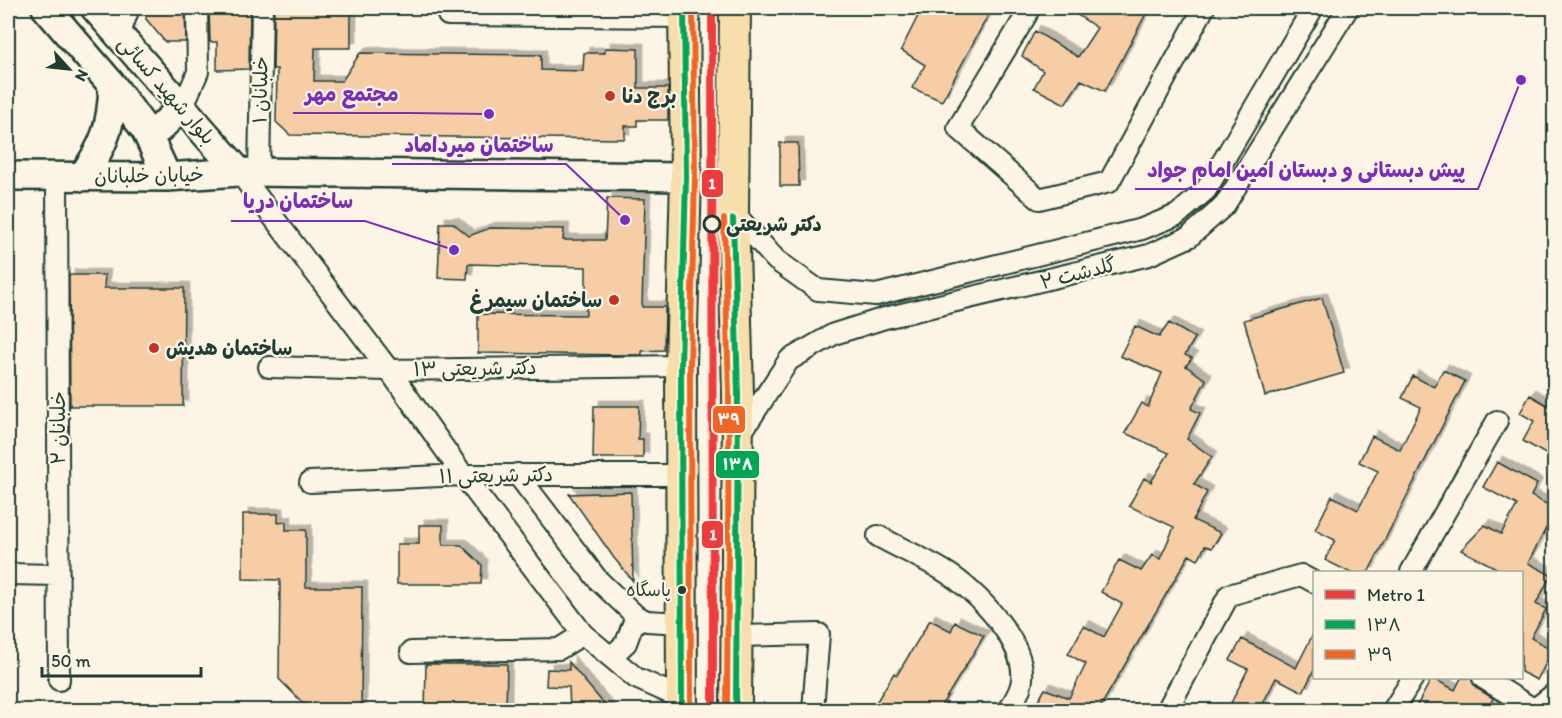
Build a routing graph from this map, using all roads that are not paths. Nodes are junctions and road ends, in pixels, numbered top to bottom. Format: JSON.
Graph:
{"nodes":[{"id":1,"x":46,"y":8,"type":"edge"},
{"id":2,"x":95,"y":8,"type":"edge"},
{"id":3,"x":129,"y":8,"type":"edge"},
{"id":4,"x":197,"y":8,"type":"edge"},
{"id":5,"x":262,"y":8,"type":"edge"},
{"id":6,"x":735,"y":8,"type":"edge"},
{"id":7,"x":1025,"y":8,"type":"edge"},
{"id":8,"x":1204,"y":8,"type":"edge"},
{"id":9,"x":1313,"y":8,"type":"edge"},
{"id":10,"x":1348,"y":8,"type":"edge"},
{"id":11,"x":684,"y":12,"type":"edge"},
{"id":12,"x":448,"y":15,"type":"dead end"},
{"id":13,"x":119,"y":36,"type":"junction"},
{"id":14,"x":113,"y":86,"type":"junction"},
{"id":15,"x":183,"y":106,"type":"junction"},
{"id":16,"x":146,"y":131,"type":"junction"},
{"id":17,"x":249,"y":172,"type":"junction"},
{"id":18,"x":8,"y":176,"type":"edge"},
{"id":19,"x":70,"y":177,"type":"junction"},
{"id":20,"x":167,"y":177,"type":"junction"},
{"id":21,"x":686,"y":177,"type":"junction"},
{"id":22,"x":733,"y":212,"type":"junction"},
{"id":23,"x":681,"y":366,"type":"junction"},
{"id":24,"x":269,"y":367,"type":"dead end"},
{"id":25,"x":389,"y":370,"type":"junction"},
{"id":26,"x":1497,"y":421,"type":"dead end"},
{"id":27,"x":737,"y":439,"type":"junction"},
{"id":28,"x":517,"y":474,"type":"junction"},
{"id":29,"x":463,"y":475,"type":"junction"},
{"id":30,"x":682,"y":475,"type":"junction"},
{"id":31,"x":310,"y":482,"type":"dead end"},
{"id":32,"x":878,"y":536,"type":"dead end"},
{"id":33,"x":1412,"y":571,"type":"edge"},
{"id":34,"x":8,"y":574,"type":"edge"},
{"id":35,"x":59,"y":575,"type":"junction"},
{"id":36,"x":1313,"y":581,"type":"edge"},
{"id":37,"x":636,"y":616,"type":"junction"},
{"id":38,"x":682,"y":623,"type":"junction"},
{"id":39,"x":583,"y":634,"type":"junction"},
{"id":40,"x":735,"y":636,"type":"junction"},
{"id":41,"x":411,"y":652,"type":"dead end"},
{"id":42,"x":611,"y":657,"type":"junction"},
{"id":43,"x":1412,"y":679,"type":"edge"},
{"id":44,"x":1485,"y":679,"type":"edge"},
{"id":45,"x":60,"y":680,"type":"dead end"},
{"id":46,"x":1554,"y":694,"type":"edge"},
{"id":47,"x":681,"y":704,"type":"edge"},
{"id":48,"x":1535,"y":710,"type":"edge"},
{"id":49,"x":736,"y":711,"type":"edge"},
{"id":50,"x":813,"y":711,"type":"edge"},
{"id":51,"x":1009,"y":711,"type":"edge"},
{"id":52,"x":1167,"y":711,"type":"edge"},
{"id":53,"x":1393,"y":711,"type":"edge"}],
"edges":[{"from":1,"to":14,"type":"street","name":"بلوار شهید کسائی"},
{"from":2,"to":13,"type":"street","name":"بلوار شهید کسائی"},
{"from":3,"to":13,"type":"street"},
{"from":4,"to":15,"type":"street"},
{"from":5,"to":17,"type":"street","name":"۱ خلبانان"},
{"from":6,"to":22,"type":"main road"},
{"from":7,"to":8,"type":"street"},
{"from":9,"to":22,"type":"street","name":"گلدشت ۲"},
{"from":10,"to":27,"type":"street","name":"گلدشت ۲"},
{"from":11,"to":12,"type":"street"},
{"from":11,"to":21,"type":"main road"},
{"from":13,"to":15,"type":"street","name":"بلوار شهید کسائی"},
{"from":14,"to":16,"type":"street","name":"بلوار شهید کسائی"},
{"from":14,"to":19,"type":"street"},
{"from":15,"to":16,"type":"street"},
{"from":15,"to":17,"type":"street","name":"بلوار شهید کسائی"},
{"from":16,"to":20,"type":"street","name":"بلوار شهید کسائی"},
{"from":17,"to":20,"type":"street","name":"خیابان خلبانان"},
{"from":17,"to":21,"type":"street","name":"خیابان خلبانان"},
{"from":17,"to":25,"type":"street"},
{"from":18,"to":19,"type":"street","name":"خیابان خلبانان"},
{"from":19,"to":20,"type":"street","name":"خیابان خلبانان"},
{"from":19,"to":35,"type":"street","name":"۲ خلبانان"},
{"from":21,"to":23,"type":"main road"},
{"from":22,"to":27,"type":"main road"},
{"from":23,"to":25,"type":"street","name":"۱۳ دکتر شریعتی"},
{"from":23,"to":30,"type":"main road"},
{"from":24,"to":25,"type":"street","name":"۱۳ دکتر شریعتی"},
{"from":25,"to":29,"type":"street"},
{"from":26,"to":33,"type":"street"},
{"from":27,"to":40,"type":"main road"},
{"from":28,"to":29,"type":"street","name":"۱۱ دکتر شریعتی"},
{"from":28,"to":30,"type":"street","name":"۱۱ دکتر شریعتی"},
{"from":28,"to":37,"type":"street"},
{"from":29,"to":31,"type":"street","name":"۱۱ دکتر شریعتی"},
{"from":29,"to":39,"type":"street"},
{"from":30,"to":38,"type":"main road"},
{"from":32,"to":51,"type":"street"},
{"from":34,"to":35,"type":"street"},
{"from":35,"to":45,"type":"street","name":"۲ خلبانان"},
{"from":36,"to":52,"type":"street"},
{"from":37,"to":38,"type":"street"},
{"from":37,"to":42,"type":"street"},
{"from":38,"to":47,"type":"main road"},
{"from":39,"to":41,"type":"street"},
{"from":39,"to":42,"type":"street"},
{"from":40,"to":49,"type":"main road"},
{"from":40,"to":50,"type":"street"},
{"from":42,"to":47,"type":"street"},
{"from":43,"to":53,"type":"street"},
{"from":44,"to":48,"type":"street"},
{"from":46,"to":48,"type":"street"}]}
